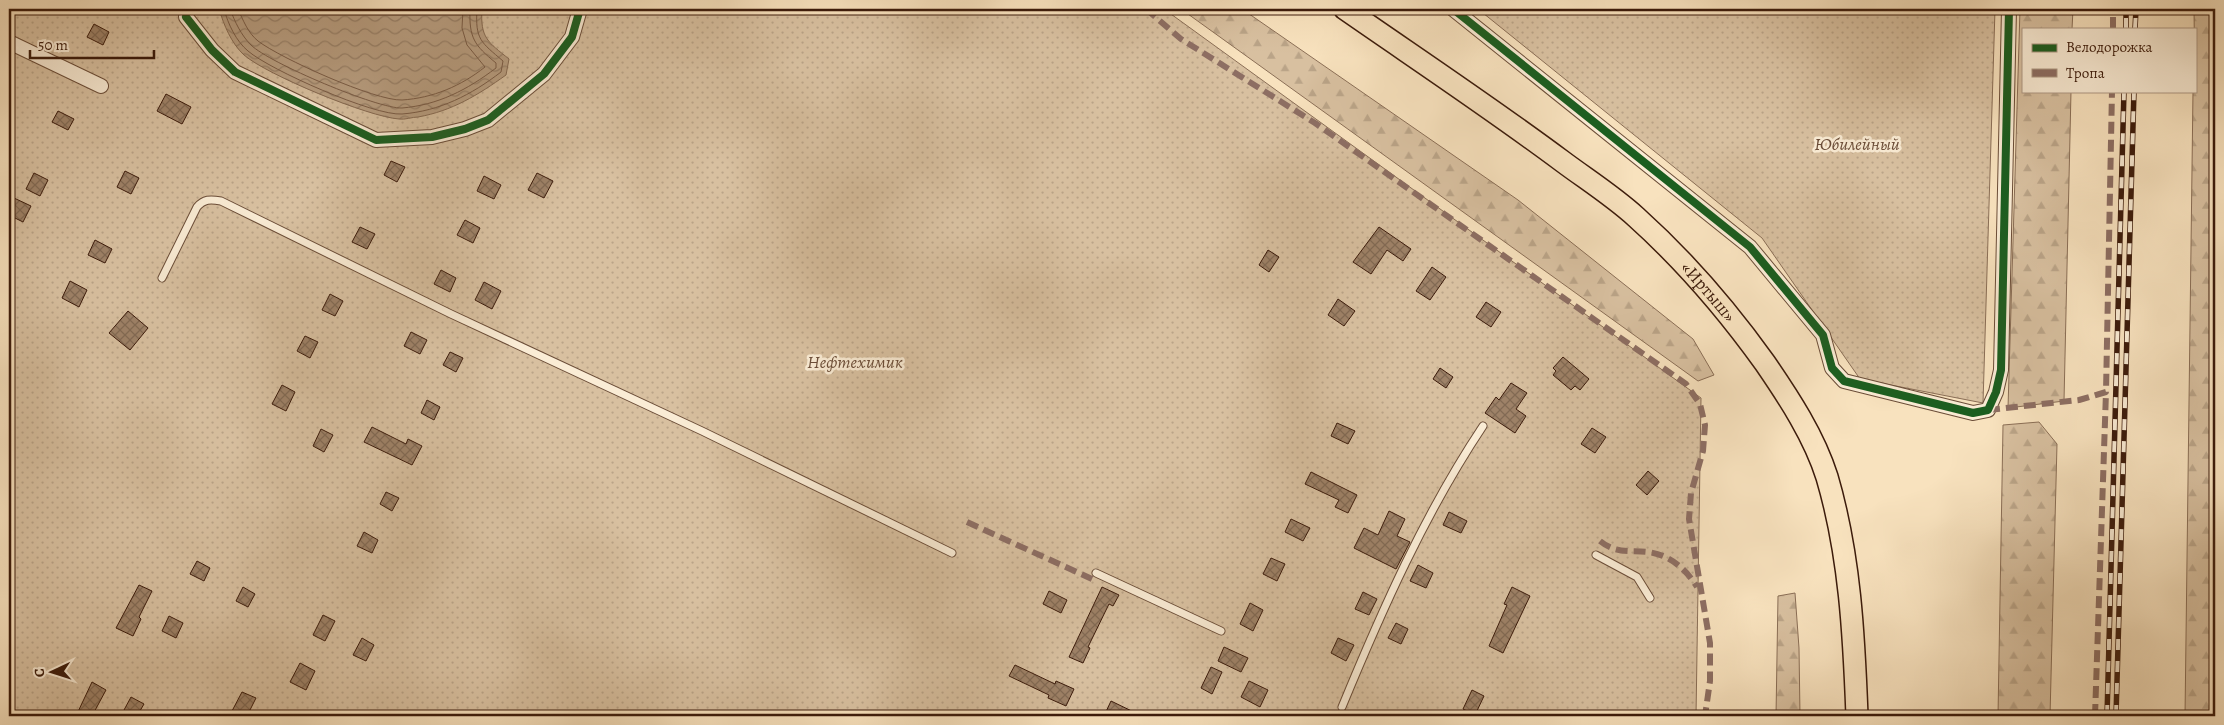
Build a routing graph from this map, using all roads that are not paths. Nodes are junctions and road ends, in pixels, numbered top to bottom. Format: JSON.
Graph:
{"nodes":[{"id":1,"x":580,"y":9,"type":"edge"},
{"id":2,"x":1345,"y":9,"type":"edge"},
{"id":3,"x":1453,"y":9,"type":"edge"},
{"id":4,"x":2009,"y":9,"type":"edge"},
{"id":5,"x":186,"y":16,"type":"dead end"},
{"id":6,"x":9,"y":42,"type":"edge"},
{"id":7,"x":101,"y":86,"type":"dead end"},
{"id":8,"x":162,"y":278,"type":"dead end"},
{"id":9,"x":1483,"y":426,"type":"dead end"},
{"id":10,"x":952,"y":553,"type":"dead end"},
{"id":11,"x":1596,"y":555,"type":"dead end"},
{"id":12,"x":1096,"y":572,"type":"dead end"},
{"id":13,"x":1650,"y":598,"type":"dead end"},
{"id":14,"x":1221,"y":631,"type":"dead end"},
{"id":15,"x":1342,"y":707,"type":"dead end"},
{"id":16,"x":1857,"y":716,"type":"edge"}],
"edges":[{"from":1,"to":5,"type":"street"},
{"from":2,"to":16,"type":"main road","name":"«Иртыш»"},
{"from":3,"to":4,"type":"street"},
{"from":6,"to":7,"type":"street"},
{"from":8,"to":10,"type":"lane"},
{"from":9,"to":15,"type":"lane"},
{"from":11,"to":13,"type":"lane"},
{"from":12,"to":14,"type":"lane"}]}
